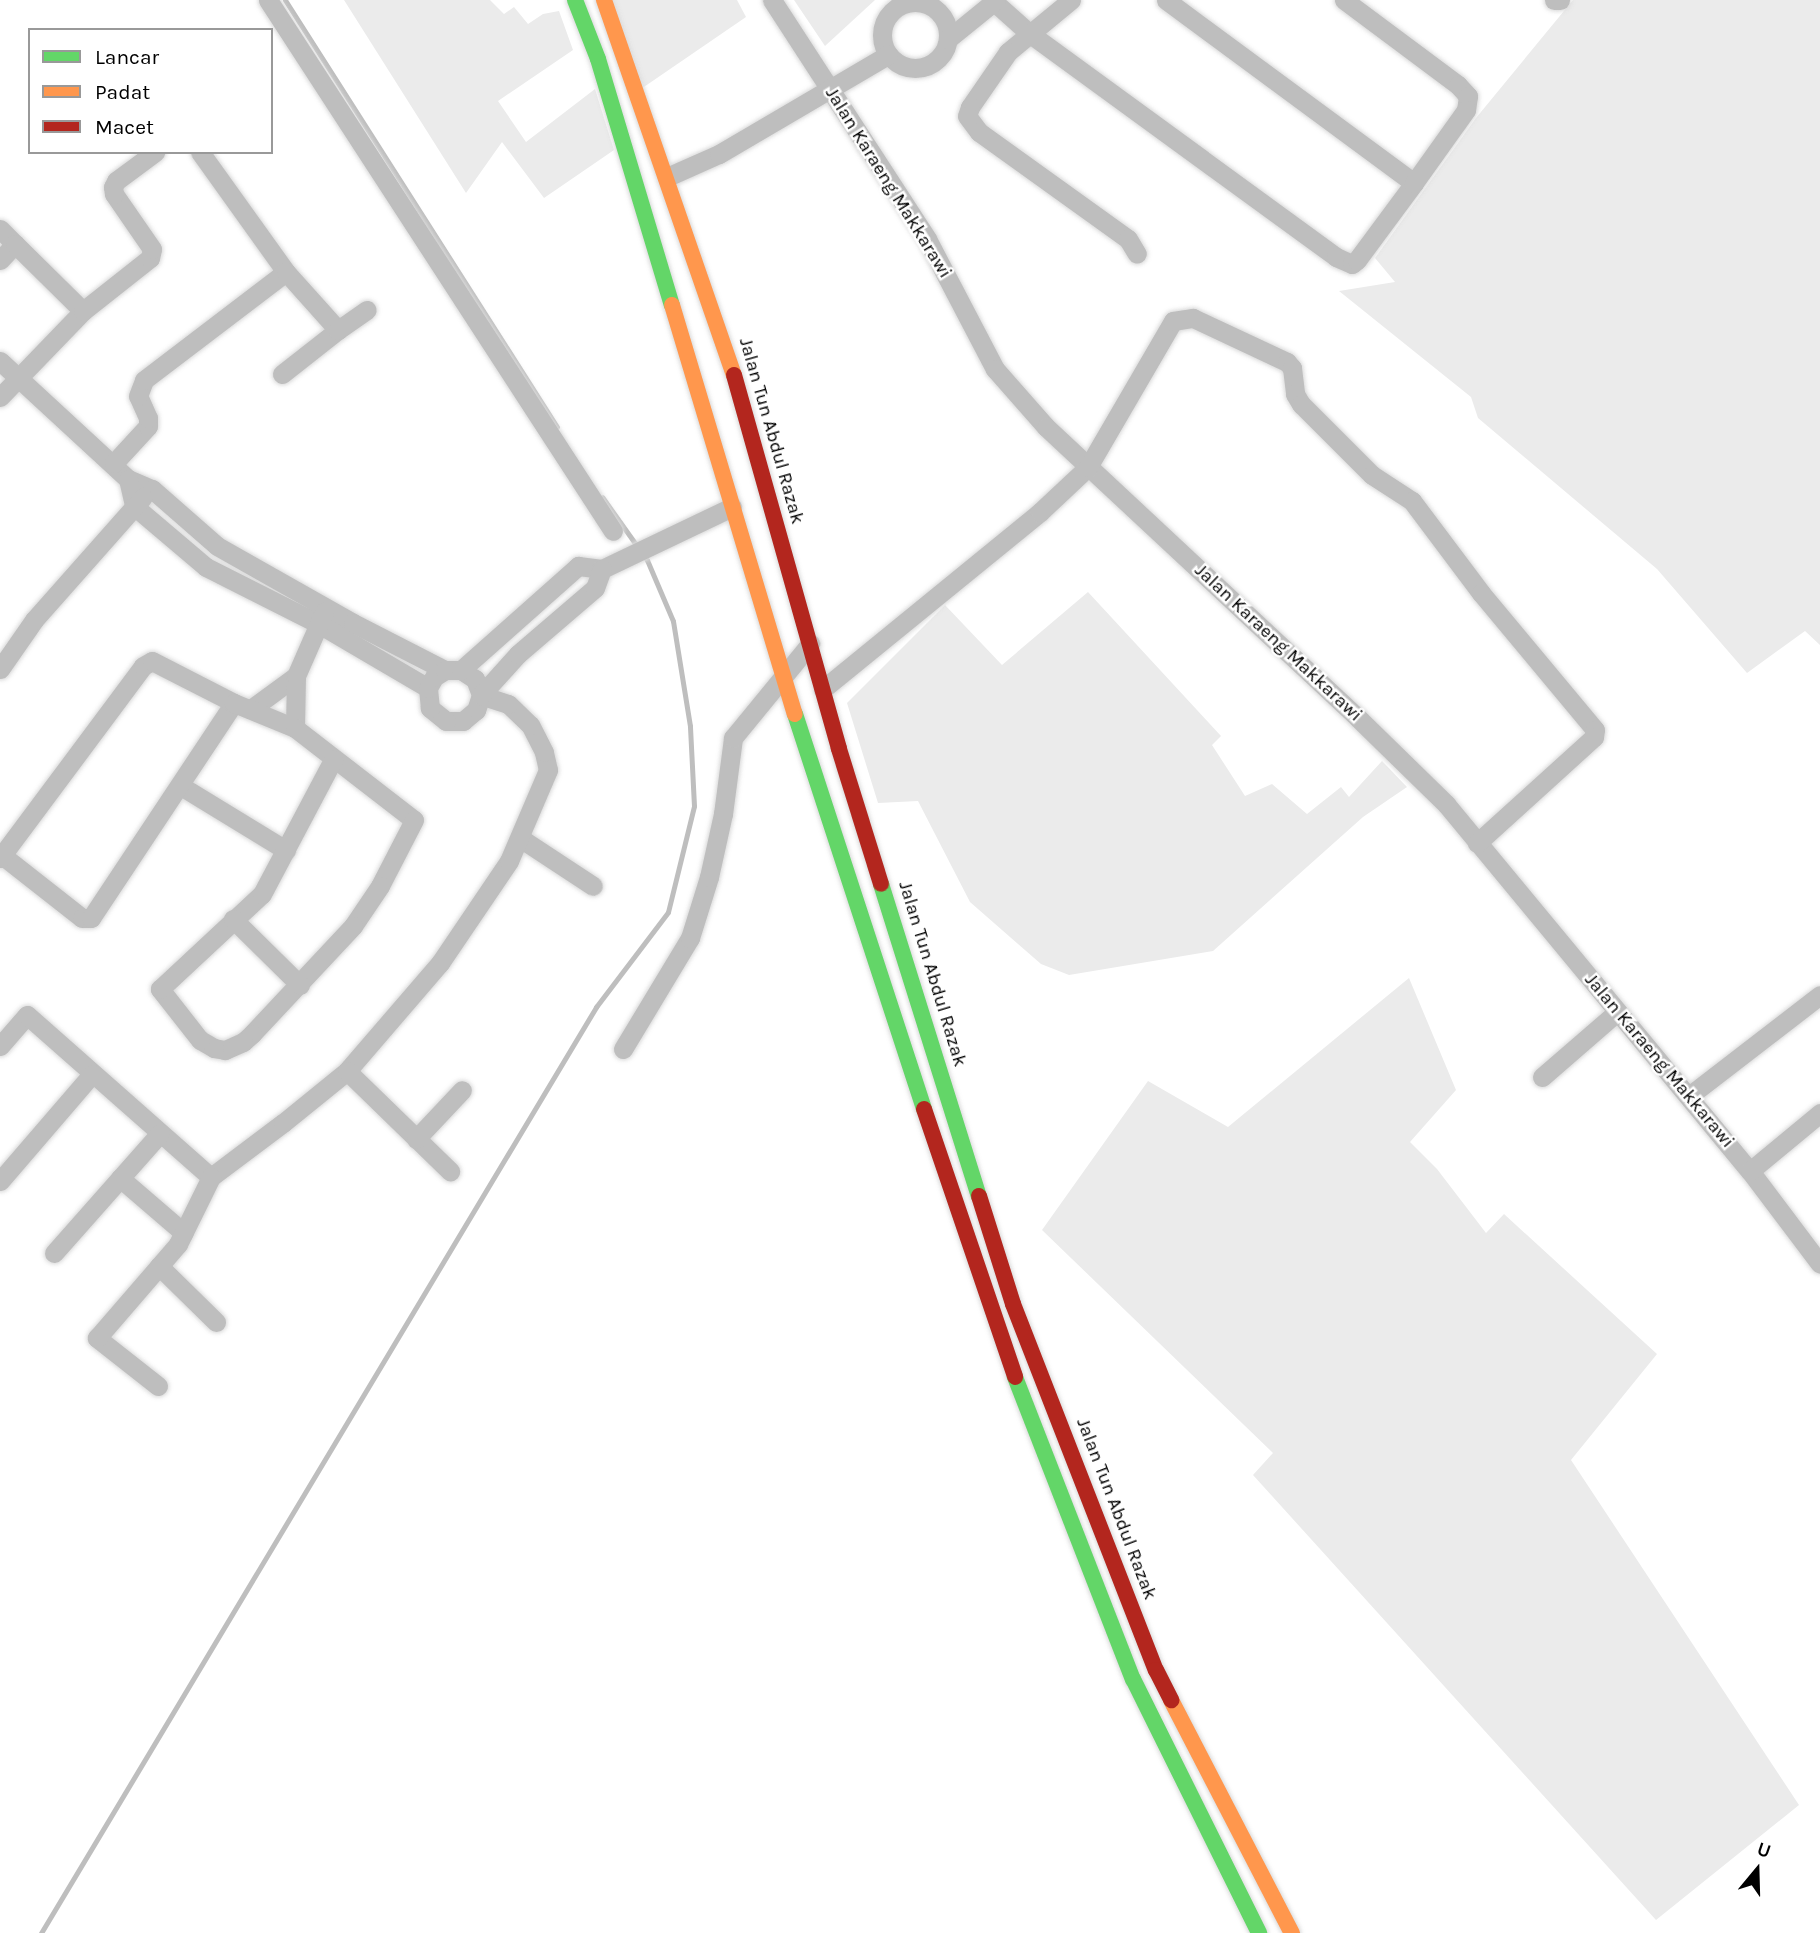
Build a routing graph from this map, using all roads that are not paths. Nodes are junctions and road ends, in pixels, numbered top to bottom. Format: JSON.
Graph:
{"nodes":[{"id":1,"x":268,"y":0,"type":"edge"},
{"id":2,"x":575,"y":0,"type":"edge"},
{"id":3,"x":604,"y":0,"type":"edge"},
{"id":4,"x":772,"y":0,"type":"edge"},
{"id":5,"x":1071,"y":0,"type":"edge"},
{"id":6,"x":1166,"y":0,"type":"edge"},
{"id":7,"x":1344,"y":0,"type":"edge"},
{"id":8,"x":1554,"y":0,"type":"edge"},
{"id":9,"x":1560,"y":0,"type":"edge"},
{"id":10,"x":994,"y":1,"type":"edge"},
{"id":11,"x":937,"y":3,"type":"edge"},
{"id":12,"x":1029,"y":33,"type":"junction"},
{"id":13,"x":948,"y":39,"type":"junction"},
{"id":14,"x":888,"y":55,"type":"junction"},
{"id":15,"x":829,"y":88,"type":"junction"},
{"id":16,"x":152,"y":154,"type":"edge"},
{"id":17,"x":201,"y":154,"type":"edge"},
{"id":18,"x":667,"y":177,"type":"junction"},
{"id":19,"x":1414,"y":183,"type":"junction"},
{"id":20,"x":0,"y":229,"type":"edge"},
{"id":21,"x":15,"y":244,"type":"junction"},
{"id":22,"x":1137,"y":254,"type":"dead end"},
{"id":23,"x":0,"y":260,"type":"edge"},
{"id":24,"x":286,"y":272,"type":"junction"},
{"id":25,"x":366,"y":310,"type":"dead end"},
{"id":26,"x":83,"y":311,"type":"junction"},
{"id":27,"x":338,"y":330,"type":"junction"},
{"id":28,"x":0,"y":361,"type":"edge"},
{"id":29,"x":282,"y":374,"type":"dead end"},
{"id":30,"x":18,"y":380,"type":"junction"},
{"id":31,"x":0,"y":397,"type":"edge"},
{"id":32,"x":114,"y":463,"type":"junction"},
{"id":33,"x":1088,"y":467,"type":"junction"},
{"id":34,"x":128,"y":479,"type":"junction"},
{"id":35,"x":152,"y":489,"type":"junction"},
{"id":36,"x":134,"y":506,"type":"junction"},
{"id":37,"x":732,"y":507,"type":"junction"},
{"id":38,"x":612,"y":531,"type":"dead end"},
{"id":39,"x":610,"y":565,"type":"junction"},
{"id":40,"x":525,"y":613,"type":"junction"},
{"id":41,"x":322,"y":616,"type":"junction"},
{"id":42,"x":542,"y":632,"type":"junction"},
{"id":43,"x":501,"y":634,"type":"junction"},
{"id":44,"x":810,"y":645,"type":"junction"},
{"id":45,"x":518,"y":654,"type":"junction"},
{"id":46,"x":0,"y":669,"type":"edge"},
{"id":47,"x":453,"y":670,"type":"junction"},
{"id":48,"x":784,"y":672,"type":"junction"},
{"id":49,"x":296,"y":676,"type":"junction"},
{"id":50,"x":428,"y":688,"type":"junction"},
{"id":51,"x":822,"y":690,"type":"junction"},
{"id":52,"x":481,"y":695,"type":"junction"},
{"id":53,"x":243,"y":706,"type":"junction"},
{"id":54,"x":295,"y":728,"type":"junction"},
{"id":55,"x":333,"y":760,"type":"junction"},
{"id":56,"x":181,"y":786,"type":"junction"},
{"id":57,"x":520,"y":838,"type":"junction"},
{"id":58,"x":1477,"y":843,"type":"junction"},
{"id":59,"x":286,"y":850,"type":"junction"},
{"id":60,"x":1,"y":857,"type":"edge"},
{"id":61,"x":593,"y":886,"type":"dead end"},
{"id":62,"x":233,"y":919,"type":"junction"},
{"id":63,"x":300,"y":985,"type":"junction"},
{"id":64,"x":1820,"y":995,"type":"edge"},
{"id":65,"x":1618,"y":1012,"type":"junction"},
{"id":66,"x":0,"y":1046,"type":"edge"},
{"id":67,"x":623,"y":1049,"type":"dead end"},
{"id":68,"x":347,"y":1071,"type":"junction"},
{"id":69,"x":92,"y":1074,"type":"junction"},
{"id":70,"x":1542,"y":1077,"type":"dead end"},
{"id":71,"x":462,"y":1090,"type":"dead end"},
{"id":72,"x":1689,"y":1096,"type":"junction"},
{"id":73,"x":1820,"y":1113,"type":"edge"},
{"id":74,"x":160,"y":1133,"type":"junction"},
{"id":75,"x":416,"y":1139,"type":"junction"},
{"id":76,"x":450,"y":1171,"type":"dead end"},
{"id":77,"x":1750,"y":1171,"type":"junction"},
{"id":78,"x":211,"y":1177,"type":"junction"},
{"id":79,"x":120,"y":1178,"type":"junction"},
{"id":80,"x":0,"y":1181,"type":"edge"},
{"id":81,"x":184,"y":1233,"type":"junction"},
{"id":82,"x":54,"y":1253,"type":"dead end"},
{"id":83,"x":1820,"y":1264,"type":"edge"},
{"id":84,"x":159,"y":1266,"type":"junction"},
{"id":85,"x":216,"y":1322,"type":"dead end"},
{"id":86,"x":158,"y":1385,"type":"dead end"},
{"id":87,"x":1156,"y":1670,"type":"junction"},
{"id":88,"x":1133,"y":1679,"type":"junction"},
{"id":89,"x":1259,"y":1933,"type":"edge"},
{"id":90,"x":1293,"y":1933,"type":"edge"}],
"edges":[{"from":1,"to":38,"type":"street"},
{"from":2,"to":37,"type":"main road"},
{"from":3,"to":18,"type":"main road","name":"Jalan Tun Abdul Razak"},
{"from":4,"to":15,"type":"street","name":"Jalan Karaeng Makkarawi"},
{"from":5,"to":12,"type":"street"},
{"from":6,"to":19,"type":"street"},
{"from":7,"to":19,"type":"street"},
{"from":8,"to":9,"type":"street"},
{"from":10,"to":12,"type":"street"},
{"from":10,"to":13,"type":"street"},
{"from":11,"to":13,"type":"street"},
{"from":11,"to":14,"type":"street"},
{"from":12,"to":19,"type":"street"},
{"from":12,"to":22,"type":"street"},
{"from":13,"to":14,"type":"street"},
{"from":14,"to":15,"type":"street"},
{"from":15,"to":18,"type":"street"},
{"from":15,"to":33,"type":"street","name":"Jalan Karaeng Makkarawi"},
{"from":16,"to":26,"type":"street"},
{"from":17,"to":24,"type":"street"},
{"from":18,"to":44,"type":"main road","name":"Jalan Tun Abdul Razak"},
{"from":20,"to":21,"type":"street"},
{"from":21,"to":23,"type":"street"},
{"from":21,"to":26,"type":"street"},
{"from":24,"to":27,"type":"street"},
{"from":24,"to":32,"type":"street"},
{"from":25,"to":27,"type":"street"},
{"from":26,"to":30,"type":"street"},
{"from":27,"to":29,"type":"street"},
{"from":28,"to":30,"type":"street"},
{"from":30,"to":31,"type":"street"},
{"from":30,"to":32,"type":"street"},
{"from":32,"to":34,"type":"street"},
{"from":33,"to":51,"type":"street"},
{"from":33,"to":58,"type":"street","name":"Jalan Karaeng Makkarawi"},
{"from":33,"to":58,"type":"street"},
{"from":34,"to":35,"type":"street"},
{"from":34,"to":36,"type":"street"},
{"from":35,"to":36,"type":"street"},
{"from":35,"to":41,"type":"street"},
{"from":36,"to":41,"type":"street"},
{"from":36,"to":46,"type":"street"},
{"from":37,"to":39,"type":"street"},
{"from":37,"to":48,"type":"main road"},
{"from":39,"to":40,"type":"street"},
{"from":39,"to":42,"type":"street"},
{"from":40,"to":42,"type":"street"},
{"from":40,"to":43,"type":"street"},
{"from":41,"to":47,"type":"street"},
{"from":41,"to":49,"type":"street"},
{"from":41,"to":50,"type":"street"},
{"from":42,"to":45,"type":"street"},
{"from":43,"to":45,"type":"street"},
{"from":43,"to":47,"type":"street"},
{"from":44,"to":48,"type":"street"},
{"from":44,"to":51,"type":"main road","name":"Jalan Tun Abdul Razak"},
{"from":45,"to":52,"type":"street"},
{"from":47,"to":50,"type":"street"},
{"from":47,"to":52,"type":"street"},
{"from":48,"to":67,"type":"street"},
{"from":48,"to":88,"type":"main road"},
{"from":49,"to":53,"type":"street"},
{"from":49,"to":54,"type":"street"},
{"from":50,"to":52,"type":"street"},
{"from":51,"to":87,"type":"main road","name":"Jalan Tun Abdul Razak"},
{"from":52,"to":57,"type":"street"},
{"from":53,"to":54,"type":"street"},
{"from":53,"to":56,"type":"street"},
{"from":53,"to":60,"type":"street"},
{"from":54,"to":55,"type":"street"},
{"from":55,"to":59,"type":"street"},
{"from":55,"to":63,"type":"street"},
{"from":56,"to":59,"type":"street"},
{"from":56,"to":60,"type":"street"},
{"from":57,"to":61,"type":"street"},
{"from":57,"to":68,"type":"street"},
{"from":58,"to":65,"type":"street","name":"Jalan Karaeng Makkarawi"},
{"from":59,"to":62,"type":"street"},
{"from":62,"to":63,"type":"street"},
{"from":62,"to":63,"type":"street"},
{"from":64,"to":72,"type":"street"},
{"from":65,"to":70,"type":"street"},
{"from":65,"to":72,"type":"street","name":"Jalan Karaeng Makkarawi"},
{"from":66,"to":69,"type":"street"},
{"from":68,"to":75,"type":"street"},
{"from":68,"to":78,"type":"street"},
{"from":69,"to":74,"type":"street"},
{"from":69,"to":80,"type":"street"},
{"from":71,"to":75,"type":"street"},
{"from":72,"to":77,"type":"street","name":"Jalan Karaeng Makkarawi"},
{"from":73,"to":77,"type":"street"},
{"from":74,"to":78,"type":"street"},
{"from":74,"to":79,"type":"street"},
{"from":75,"to":76,"type":"street"},
{"from":77,"to":83,"type":"street","name":"Jalan Karaeng Makkarawi"},
{"from":78,"to":81,"type":"street"},
{"from":79,"to":81,"type":"street"},
{"from":79,"to":82,"type":"street"},
{"from":81,"to":84,"type":"street"},
{"from":84,"to":85,"type":"street"},
{"from":84,"to":86,"type":"street"},
{"from":87,"to":88,"type":"main road"},
{"from":87,"to":90,"type":"main road","name":"Jalan Tun Abdul Razak"},
{"from":88,"to":89,"type":"main road"}]}
